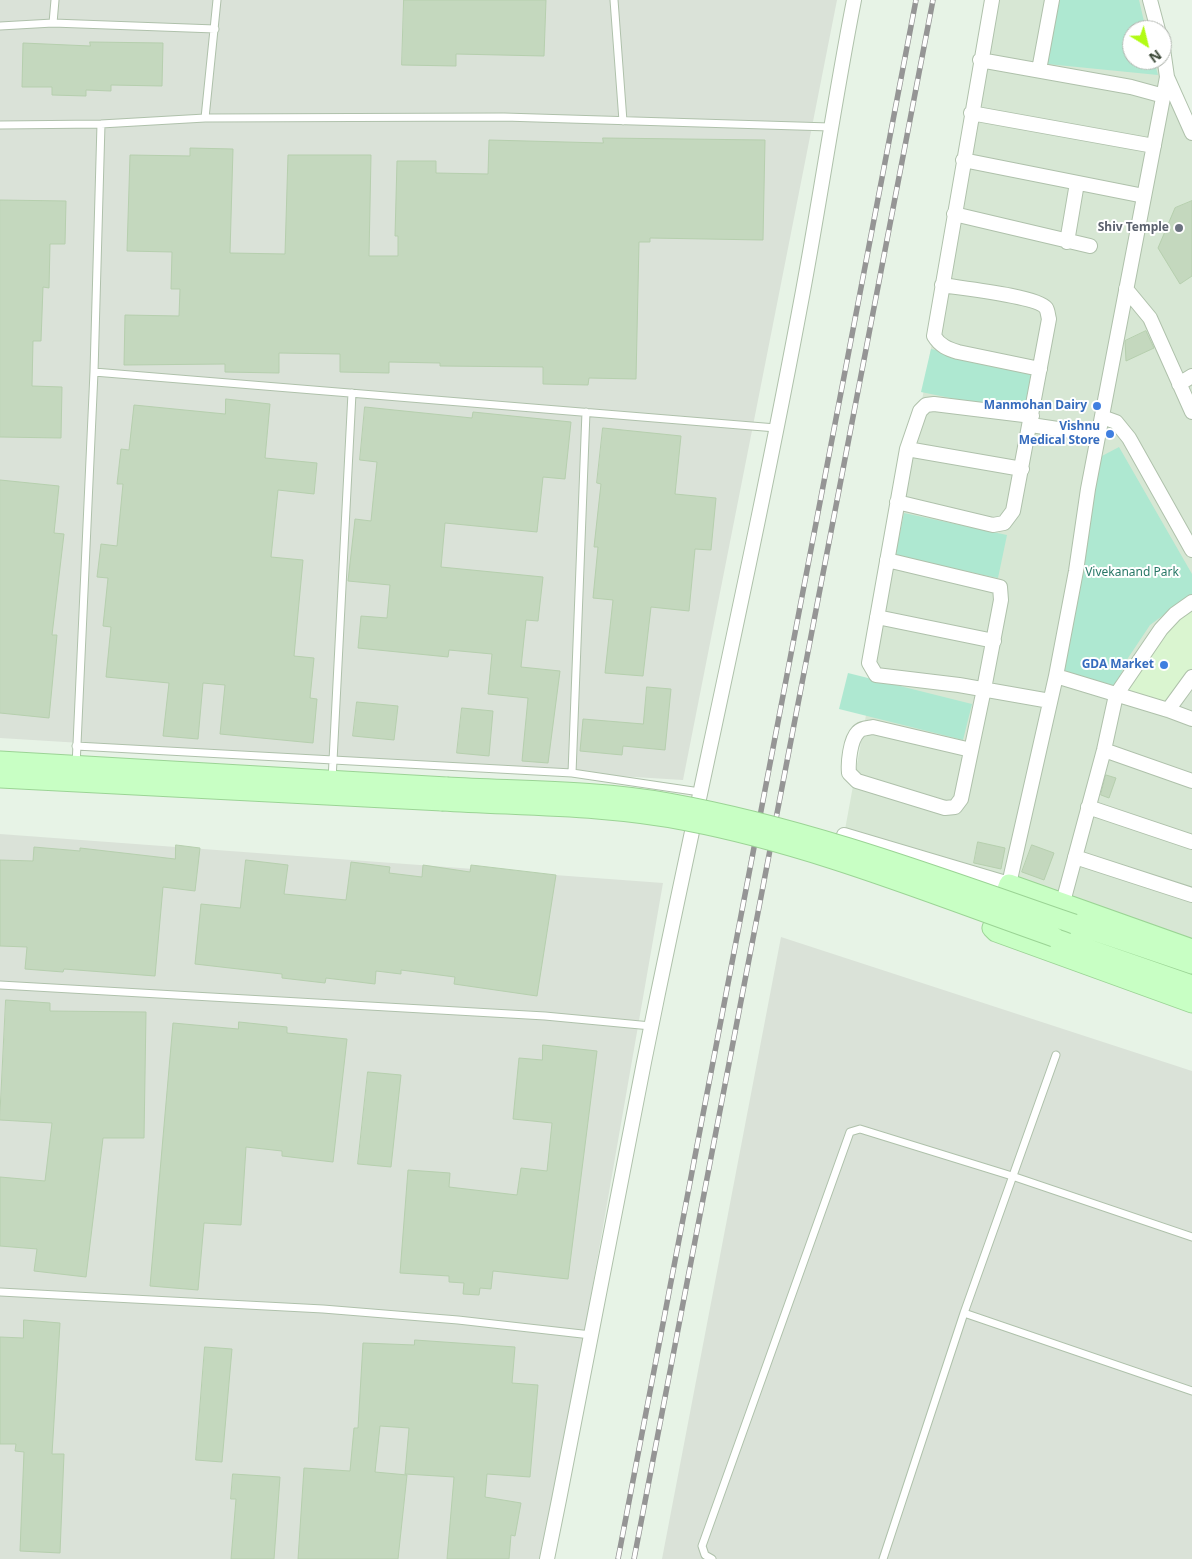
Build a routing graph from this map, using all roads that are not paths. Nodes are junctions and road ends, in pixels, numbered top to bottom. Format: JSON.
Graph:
{"nodes":[{"id":1,"x":55,"y":0,"type":"edge"},
{"id":2,"x":217,"y":0,"type":"edge"},
{"id":3,"x":614,"y":0,"type":"edge"},
{"id":4,"x":854,"y":0,"type":"edge"},
{"id":5,"x":992,"y":0,"type":"edge"},
{"id":6,"x":1052,"y":0,"type":"edge"},
{"id":7,"x":1150,"y":0,"type":"edge"},
{"id":8,"x":1155,"y":20,"type":"edge"},
{"id":9,"x":54,"y":23,"type":"junction"},
{"id":10,"x":0,"y":26,"type":"edge"},
{"id":11,"x":215,"y":29,"type":"junction"},
{"id":12,"x":980,"y":60,"type":"junction"},
{"id":13,"x":1039,"y":70,"type":"junction"},
{"id":14,"x":1166,"y":70,"type":"edge"},
{"id":15,"x":1167,"y":77,"type":"junction"},
{"id":16,"x":1164,"y":96,"type":"junction"},
{"id":17,"x":971,"y":113,"type":"junction"},
{"id":18,"x":205,"y":118,"type":"junction"},
{"id":19,"x":623,"y":121,"type":"junction"},
{"id":20,"x":0,"y":124,"type":"edge"},
{"id":21,"x":101,"y":124,"type":"junction"},
{"id":22,"x":830,"y":127,"type":"junction"},
{"id":23,"x":1192,"y":134,"type":"edge"},
{"id":24,"x":1154,"y":146,"type":"junction"},
{"id":25,"x":963,"y":160,"type":"junction"},
{"id":26,"x":1077,"y":182,"type":"junction"},
{"id":27,"x":1144,"y":196,"type":"junction"},
{"id":28,"x":954,"y":214,"type":"junction"},
{"id":29,"x":1067,"y":242,"type":"junction"},
{"id":30,"x":1090,"y":246,"type":"dead end"},
{"id":31,"x":942,"y":285,"type":"junction"},
{"id":32,"x":1126,"y":289,"type":"junction"},
{"id":33,"x":1040,"y":369,"type":"junction"},
{"id":34,"x":94,"y":372,"type":"junction"},
{"id":35,"x":1192,"y":376,"type":"edge"},
{"id":36,"x":1179,"y":384,"type":"junction"},
{"id":37,"x":352,"y":393,"type":"junction"},
{"id":38,"x":586,"y":412,"type":"junction"},
{"id":39,"x":1192,"y":412,"type":"edge"},
{"id":40,"x":1102,"y":416,"type":"junction"},
{"id":41,"x":1032,"y":421,"type":"junction"},
{"id":42,"x":776,"y":428,"type":"junction"},
{"id":43,"x":1098,"y":435,"type":"junction"},
{"id":44,"x":907,"y":449,"type":"junction"},
{"id":45,"x":1022,"y":468,"type":"junction"},
{"id":46,"x":897,"y":502,"type":"junction"},
{"id":47,"x":1192,"y":550,"type":"edge"},
{"id":48,"x":887,"y":560,"type":"junction"},
{"id":49,"x":1192,"y":602,"type":"edge"},
{"id":50,"x":877,"y":617,"type":"junction"},
{"id":51,"x":994,"y":640,"type":"junction"},
{"id":52,"x":1056,"y":676,"type":"junction"},
{"id":53,"x":1192,"y":677,"type":"edge"},
{"id":54,"x":984,"y":689,"type":"junction"},
{"id":55,"x":1116,"y":695,"type":"junction"},
{"id":56,"x":1050,"y":701,"type":"junction"},
{"id":57,"x":1168,"y":710,"type":"junction"},
{"id":58,"x":1192,"y":719,"type":"edge"},
{"id":59,"x":76,"y":746,"type":"junction"},
{"id":60,"x":971,"y":750,"type":"junction"},
{"id":61,"x":1104,"y":750,"type":"junction"},
{"id":62,"x":0,"y":761,"type":"edge"},
{"id":63,"x":333,"y":761,"type":"junction"},
{"id":64,"x":76,"y":766,"type":"junction"},
{"id":65,"x":572,"y":773,"type":"junction"},
{"id":66,"x":0,"y":778,"type":"edge"},
{"id":67,"x":332,"y":781,"type":"junction"},
{"id":68,"x":1192,"y":781,"type":"edge"},
{"id":69,"x":700,"y":792,"type":"junction"},
{"id":70,"x":445,"y":794,"type":"junction"},
{"id":71,"x":1088,"y":807,"type":"junction"},
{"id":72,"x":844,"y":836,"type":"dead end"},
{"id":73,"x":1192,"y":842,"type":"edge"},
{"id":74,"x":1075,"y":856,"type":"junction"},
{"id":75,"x":1009,"y":884,"type":"junction"},
{"id":76,"x":1192,"y":895,"type":"edge"},
{"id":77,"x":1062,"y":902,"type":"junction"},
{"id":78,"x":1192,"y":949,"type":"edge"},
{"id":79,"x":1192,"y":964,"type":"edge"},
{"id":80,"x":0,"y":985,"type":"edge"},
{"id":81,"x":1192,"y":985,"type":"edge"},
{"id":82,"x":1192,"y":1003,"type":"edge"},
{"id":83,"x":651,"y":1026,"type":"junction"},
{"id":84,"x":1056,"y":1055,"type":"dead end"},
{"id":85,"x":1012,"y":1176,"type":"junction"},
{"id":86,"x":1192,"y":1237,"type":"edge"},
{"id":87,"x":0,"y":1292,"type":"edge"},
{"id":88,"x":964,"y":1314,"type":"junction"},
{"id":89,"x":591,"y":1335,"type":"junction"},
{"id":90,"x":1192,"y":1391,"type":"edge"},
{"id":91,"x":547,"y":1559,"type":"edge"},
{"id":92,"x":712,"y":1559,"type":"edge"},
{"id":93,"x":883,"y":1559,"type":"edge"}],
"edges":[{"from":1,"to":9,"type":"lane"},
{"from":2,"to":11,"type":"lane"},
{"from":3,"to":19,"type":"lane"},
{"from":4,"to":22,"type":"street"},
{"from":5,"to":12,"type":"street"},
{"from":6,"to":13,"type":"street"},
{"from":7,"to":8,"type":"street"},
{"from":9,"to":10,"type":"lane"},
{"from":9,"to":11,"type":"lane"},
{"from":11,"to":18,"type":"lane"},
{"from":12,"to":13,"type":"street"},
{"from":12,"to":17,"type":"street"},
{"from":13,"to":16,"type":"street"},
{"from":14,"to":15,"type":"street"},
{"from":15,"to":16,"type":"street"},
{"from":15,"to":23,"type":"street"},
{"from":16,"to":24,"type":"street"},
{"from":17,"to":24,"type":"street"},
{"from":17,"to":25,"type":"street"},
{"from":18,"to":19,"type":"lane"},
{"from":18,"to":21,"type":"lane"},
{"from":19,"to":22,"type":"lane"},
{"from":20,"to":21,"type":"lane"},
{"from":21,"to":34,"type":"lane"},
{"from":22,"to":42,"type":"street"},
{"from":24,"to":27,"type":"street"},
{"from":25,"to":26,"type":"street"},
{"from":25,"to":28,"type":"street"},
{"from":26,"to":27,"type":"street"},
{"from":26,"to":29,"type":"street"},
{"from":27,"to":32,"type":"street"},
{"from":28,"to":29,"type":"street"},
{"from":28,"to":31,"type":"street"},
{"from":29,"to":30,"type":"street"},
{"from":31,"to":33,"type":"street"},
{"from":31,"to":33,"type":"street"},
{"from":32,"to":36,"type":"street"},
{"from":32,"to":40,"type":"street"},
{"from":33,"to":41,"type":"street"},
{"from":34,"to":37,"type":"lane"},
{"from":34,"to":59,"type":"lane"},
{"from":35,"to":36,"type":"street"},
{"from":36,"to":39,"type":"street"},
{"from":37,"to":38,"type":"lane"},
{"from":37,"to":63,"type":"lane"},
{"from":38,"to":42,"type":"lane"},
{"from":38,"to":65,"type":"lane"},
{"from":40,"to":43,"type":"street"},
{"from":40,"to":47,"type":"street"},
{"from":41,"to":43,"type":"street"},
{"from":41,"to":44,"type":"street"},
{"from":41,"to":45,"type":"street"},
{"from":42,"to":69,"type":"street"},
{"from":43,"to":52,"type":"street"},
{"from":44,"to":45,"type":"street"},
{"from":44,"to":46,"type":"street"},
{"from":45,"to":46,"type":"street"},
{"from":46,"to":48,"type":"street"},
{"from":48,"to":50,"type":"street"},
{"from":48,"to":51,"type":"street"},
{"from":49,"to":55,"type":"street"},
{"from":50,"to":51,"type":"street"},
{"from":50,"to":54,"type":"street"},
{"from":51,"to":54,"type":"street"},
{"from":52,"to":55,"type":"street"},
{"from":52,"to":56,"type":"street"},
{"from":53,"to":57,"type":"street"},
{"from":54,"to":56,"type":"street"},
{"from":54,"to":60,"type":"street"},
{"from":55,"to":57,"type":"street"},
{"from":55,"to":61,"type":"street"},
{"from":56,"to":75,"type":"street"},
{"from":57,"to":58,"type":"street"},
{"from":59,"to":63,"type":"lane"},
{"from":59,"to":64,"type":"lane"},
{"from":60,"to":60,"type":"street"},
{"from":61,"to":68,"type":"street"},
{"from":61,"to":71,"type":"street"},
{"from":62,"to":64,"type":"main road"},
{"from":63,"to":65,"type":"lane"},
{"from":63,"to":67,"type":"lane"},
{"from":64,"to":67,"type":"main road"},
{"from":65,"to":69,"type":"lane"},
{"from":66,"to":70,"type":"main road"},
{"from":67,"to":70,"type":"main road"},
{"from":69,"to":83,"type":"street"},
{"from":70,"to":79,"type":"main road","bridge":true},
{"from":70,"to":81,"type":"main road","bridge":true},
{"from":71,"to":73,"type":"street"},
{"from":71,"to":74,"type":"street"},
{"from":72,"to":75,"type":"street"},
{"from":74,"to":76,"type":"street"},
{"from":74,"to":77,"type":"street"},
{"from":75,"to":77,"type":"main road"},
{"from":75,"to":82,"type":"main road"},
{"from":77,"to":78,"type":"main road"},
{"from":80,"to":83,"type":"lane"},
{"from":83,"to":89,"type":"street"},
{"from":84,"to":85,"type":"lane"},
{"from":85,"to":86,"type":"lane"},
{"from":85,"to":88,"type":"lane"},
{"from":85,"to":92,"type":"lane"},
{"from":87,"to":89,"type":"lane"},
{"from":88,"to":90,"type":"lane"},
{"from":88,"to":93,"type":"lane"},
{"from":89,"to":91,"type":"street"}]}
